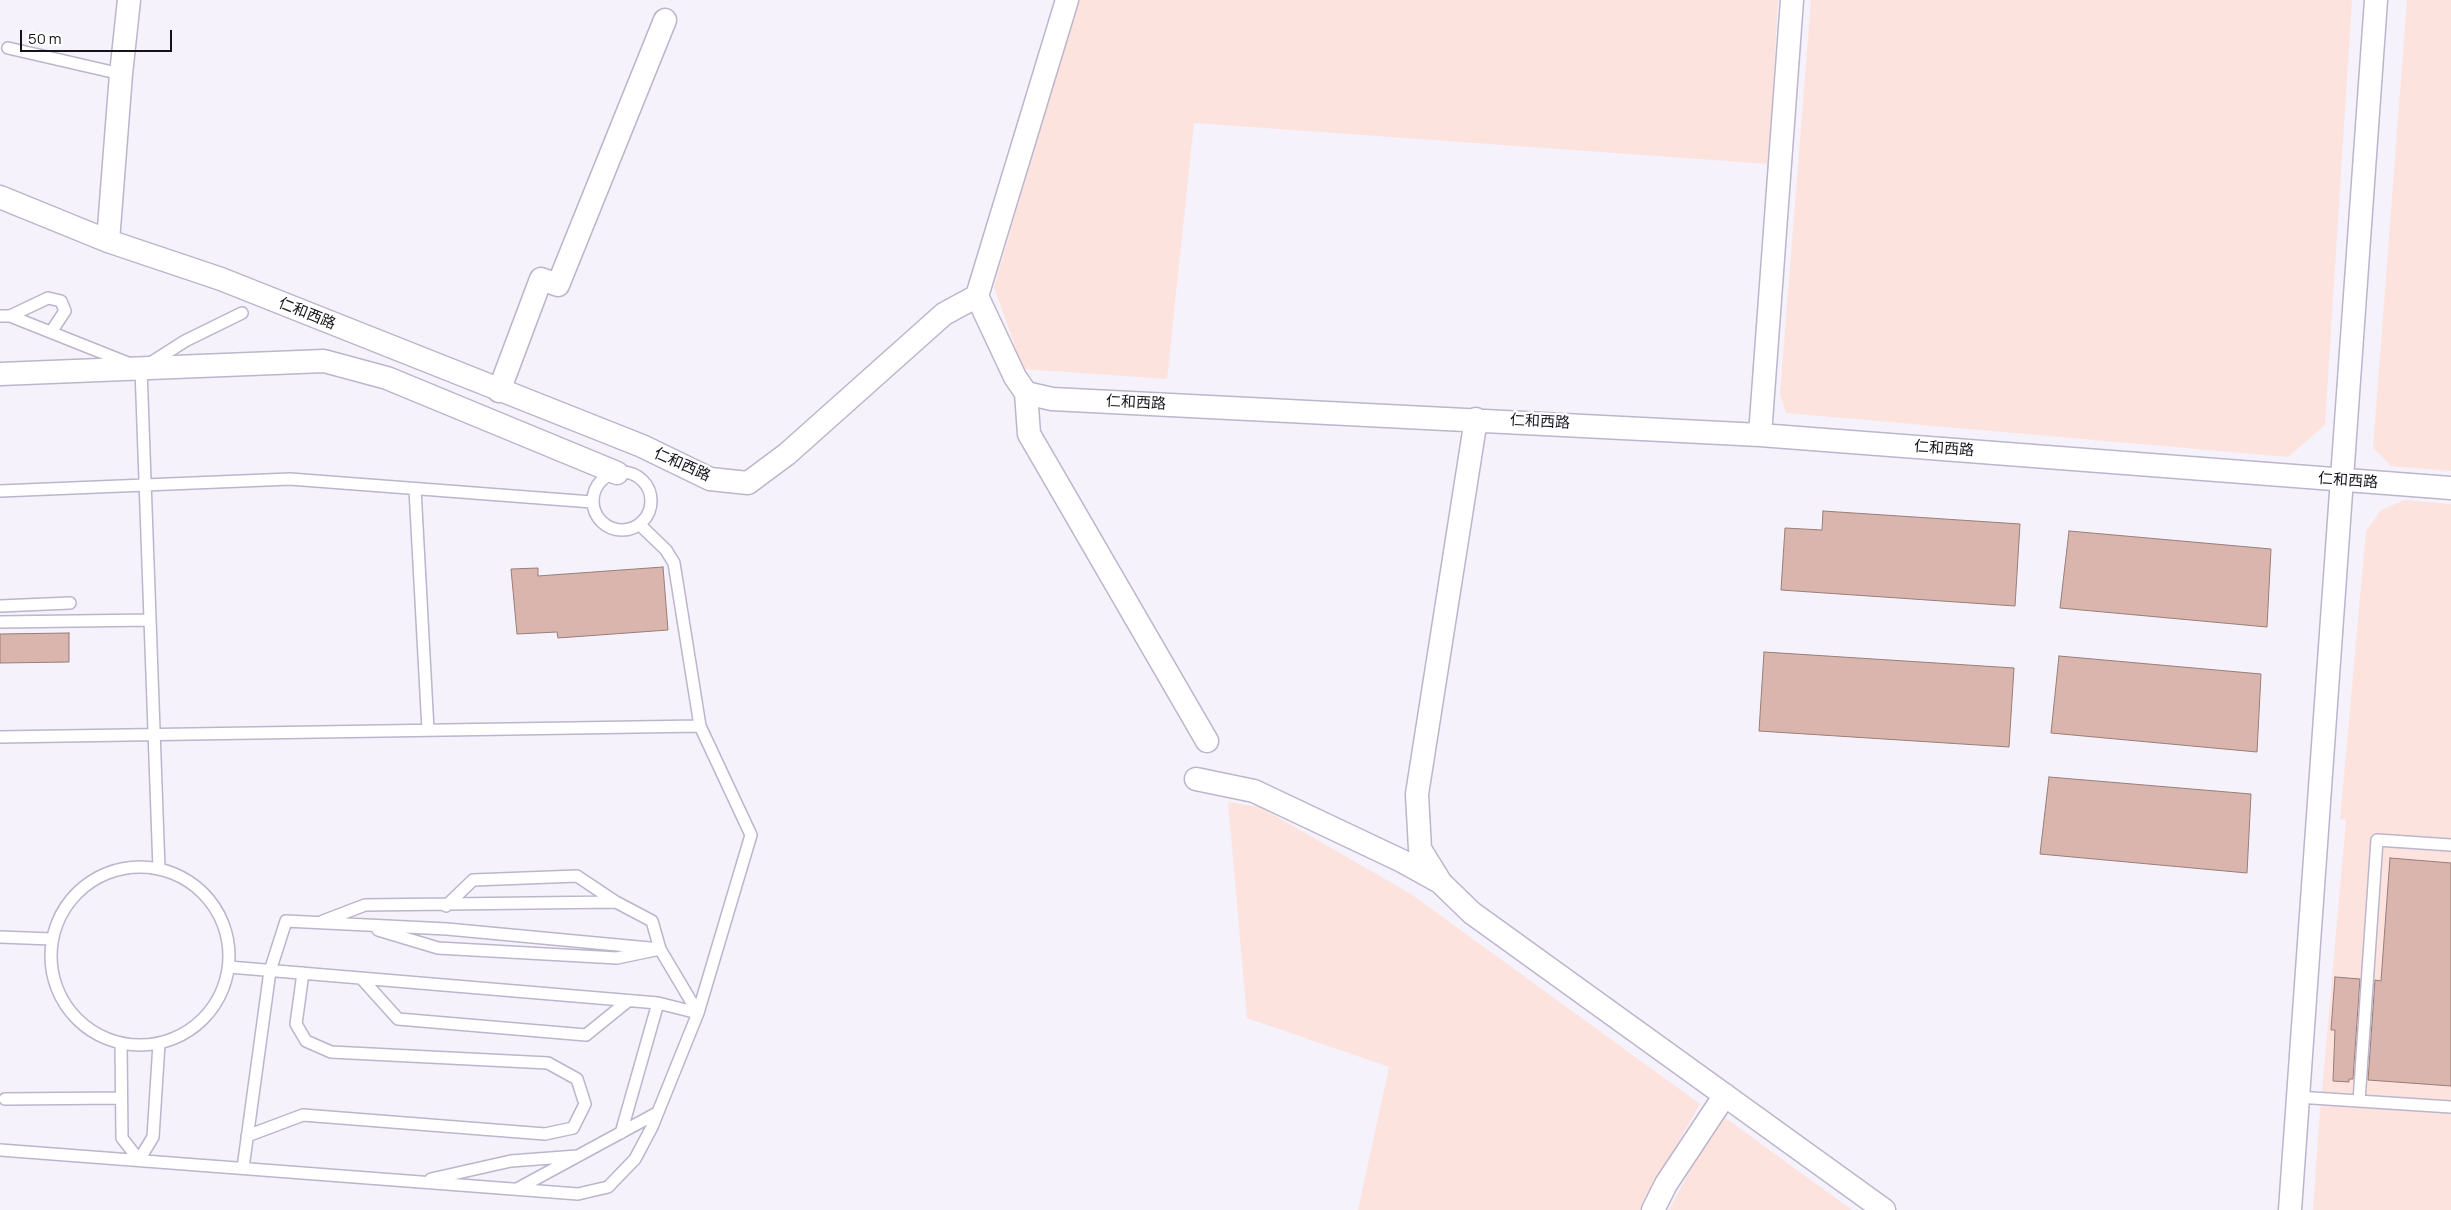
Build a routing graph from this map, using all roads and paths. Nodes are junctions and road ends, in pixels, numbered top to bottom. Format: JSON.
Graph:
{"nodes":[{"id":1,"x":129,"y":0,"type":"edge"},
{"id":2,"x":1067,"y":0,"type":"edge"},
{"id":3,"x":1792,"y":0,"type":"edge"},
{"id":4,"x":2376,"y":0,"type":"edge"},
{"id":5,"x":665,"y":20,"type":"dead end"},
{"id":6,"x":8,"y":48,"type":"dead end"},
{"id":7,"x":121,"y":74,"type":"junction"},
{"id":8,"x":0,"y":198,"type":"edge"},
{"id":9,"x":108,"y":241,"type":"junction"},
{"id":10,"x":977,"y":296,"type":"junction"},
{"id":11,"x":242,"y":314,"type":"dead end"},
{"id":12,"x":5,"y":316,"type":"edge"},
{"id":13,"x":51,"y":332,"type":"junction"},
{"id":14,"x":141,"y":369,"type":"junction"},
{"id":15,"x":0,"y":374,"type":"edge"},
{"id":16,"x":499,"y":391,"type":"junction"},
{"id":17,"x":1026,"y":393,"type":"junction"},
{"id":18,"x":1476,"y":419,"type":"junction"},
{"id":19,"x":1760,"y":435,"type":"junction"},
{"id":20,"x":618,"y":473,"type":"junction"},
{"id":21,"x":2343,"y":480,"type":"junction"},
{"id":22,"x":146,"y":485,"type":"junction"},
{"id":23,"x":414,"y":488,"type":"junction"},
{"id":24,"x":2451,"y":488,"type":"edge"},
{"id":25,"x":0,"y":491,"type":"edge"},
{"id":26,"x":592,"y":502,"type":"junction"},
{"id":27,"x":640,"y":525,"type":"junction"},
{"id":28,"x":70,"y":603,"type":"dead end"},
{"id":29,"x":0,"y":606,"type":"edge"},
{"id":30,"x":150,"y":620,"type":"junction"},
{"id":31,"x":0,"y":622,"type":"edge"},
{"id":32,"x":700,"y":726,"type":"junction"},
{"id":33,"x":428,"y":730,"type":"junction"},
{"id":34,"x":154,"y":735,"type":"junction"},
{"id":35,"x":0,"y":737,"type":"edge"},
{"id":36,"x":1207,"y":741,"type":"dead end"},
{"id":37,"x":1196,"y":779,"type":"dead end"},
{"id":38,"x":2451,"y":846,"type":"edge"},
{"id":39,"x":159,"y":869,"type":"junction"},
{"id":40,"x":1441,"y":883,"type":"junction"},
{"id":41,"x":616,"y":902,"type":"junction"},
{"id":42,"x":446,"y":906,"type":"junction"},
{"id":43,"x":319,"y":923,"type":"junction"},
{"id":44,"x":361,"y":925,"type":"junction"},
{"id":45,"x":0,"y":937,"type":"edge"},
{"id":46,"x":52,"y":939,"type":"junction"},
{"id":47,"x":660,"y":949,"type":"junction"},
{"id":48,"x":229,"y":967,"type":"junction"},
{"id":49,"x":270,"y":971,"type":"junction"},
{"id":50,"x":303,"y":974,"type":"junction"},
{"id":51,"x":362,"y":979,"type":"junction"},
{"id":52,"x":628,"y":1001,"type":"junction"},
{"id":53,"x":658,"y":1003,"type":"junction"},
{"id":54,"x":698,"y":1013,"type":"junction"},
{"id":55,"x":121,"y":1044,"type":"junction"},
{"id":56,"x":159,"y":1044,"type":"junction"},
{"id":57,"x":1725,"y":1095,"type":"junction"},
{"id":58,"x":2297,"y":1097,"type":"junction"},
{"id":59,"x":121,"y":1098,"type":"junction"},
{"id":60,"x":5,"y":1099,"type":"dead end"},
{"id":61,"x":2359,"y":1101,"type":"junction"},
{"id":62,"x":2451,"y":1107,"type":"edge"},
{"id":63,"x":657,"y":1113,"type":"junction"},
{"id":64,"x":621,"y":1133,"type":"junction"},
{"id":65,"x":247,"y":1136,"type":"junction"},
{"id":66,"x":0,"y":1150,"type":"edge"},
{"id":67,"x":577,"y":1156,"type":"junction"},
{"id":68,"x":139,"y":1160,"type":"junction"},
{"id":69,"x":243,"y":1168,"type":"junction"},
{"id":70,"x":419,"y":1182,"type":"junction"},
{"id":71,"x":516,"y":1189,"type":"junction"},
{"id":72,"x":1653,"y":1210,"type":"edge"},
{"id":73,"x":1884,"y":1210,"type":"edge"},
{"id":74,"x":2290,"y":1210,"type":"edge"}],
"edges":[{"from":1,"to":7,"type":"street"},
{"from":2,"to":10,"type":"street"},
{"from":3,"to":19,"type":"street"},
{"from":4,"to":21,"type":"street"},
{"from":5,"to":16,"type":"street"},
{"from":6,"to":7,"type":"lane"},
{"from":7,"to":9,"type":"street"},
{"from":8,"to":9,"type":"street","name":"仁和西路"},
{"from":9,"to":16,"type":"street","name":"仁和西路"},
{"from":10,"to":16,"type":"street","name":"仁和西路"},
{"from":10,"to":17,"type":"street"},
{"from":11,"to":14,"type":"lane"},
{"from":12,"to":13,"type":"lane"},
{"from":12,"to":13,"type":"lane"},
{"from":13,"to":14,"type":"lane"},
{"from":14,"to":15,"type":"street"},
{"from":14,"to":20,"type":"street"},
{"from":14,"to":22,"type":"lane"},
{"from":17,"to":18,"type":"street","name":"仁和西路"},
{"from":17,"to":36,"type":"street"},
{"from":18,"to":19,"type":"street","name":"仁和西路"},
{"from":18,"to":40,"type":"street"},
{"from":19,"to":21,"type":"street","name":"仁和西路"},
{"from":20,"to":26,"type":"lane"},
{"from":20,"to":27,"type":"lane"},
{"from":21,"to":24,"type":"street","name":"仁和西路"},
{"from":21,"to":58,"type":"street"},
{"from":22,"to":23,"type":"lane"},
{"from":22,"to":25,"type":"lane"},
{"from":22,"to":30,"type":"lane"},
{"from":23,"to":26,"type":"lane"},
{"from":23,"to":33,"type":"lane"},
{"from":26,"to":27,"type":"lane"},
{"from":27,"to":32,"type":"lane"},
{"from":28,"to":29,"type":"lane"},
{"from":30,"to":31,"type":"lane"},
{"from":30,"to":34,"type":"lane"},
{"from":32,"to":33,"type":"lane"},
{"from":32,"to":54,"type":"lane"},
{"from":33,"to":34,"type":"lane"},
{"from":34,"to":35,"type":"lane"},
{"from":34,"to":39,"type":"lane"},
{"from":37,"to":40,"type":"street"},
{"from":38,"to":61,"type":"lane"},
{"from":39,"to":46,"type":"lane"},
{"from":39,"to":48,"type":"lane"},
{"from":40,"to":57,"type":"street"},
{"from":41,"to":42,"type":"lane"},
{"from":41,"to":42,"type":"lane"},
{"from":41,"to":47,"type":"lane"},
{"from":42,"to":43,"type":"lane"},
{"from":43,"to":44,"type":"lane"},
{"from":43,"to":49,"type":"lane"},
{"from":44,"to":47,"type":"lane"},
{"from":44,"to":47,"type":"lane"},
{"from":45,"to":46,"type":"lane"},
{"from":46,"to":55,"type":"lane"},
{"from":47,"to":54,"type":"lane"},
{"from":48,"to":49,"type":"lane"},
{"from":48,"to":56,"type":"lane"},
{"from":49,"to":50,"type":"lane"},
{"from":49,"to":65,"type":"lane"},
{"from":50,"to":51,"type":"lane"},
{"from":50,"to":65,"type":"lane"},
{"from":51,"to":52,"type":"lane"},
{"from":51,"to":52,"type":"lane"},
{"from":52,"to":53,"type":"lane"},
{"from":53,"to":54,"type":"lane"},
{"from":53,"to":64,"type":"lane"},
{"from":54,"to":63,"type":"lane"},
{"from":55,"to":56,"type":"lane"},
{"from":55,"to":59,"type":"lane"},
{"from":56,"to":68,"type":"lane"},
{"from":57,"to":72,"type":"street"},
{"from":57,"to":73,"type":"street"},
{"from":58,"to":61,"type":"lane"},
{"from":58,"to":74,"type":"street"},
{"from":59,"to":60,"type":"lane"},
{"from":59,"to":68,"type":"lane"},
{"from":61,"to":62,"type":"lane"},
{"from":63,"to":64,"type":"lane"},
{"from":63,"to":71,"type":"lane"},
{"from":64,"to":67,"type":"lane"},
{"from":65,"to":69,"type":"lane"},
{"from":66,"to":68,"type":"lane"},
{"from":67,"to":70,"type":"lane"},
{"from":67,"to":71,"type":"lane"},
{"from":68,"to":69,"type":"lane"},
{"from":69,"to":70,"type":"lane"},
{"from":70,"to":71,"type":"lane"}]}
